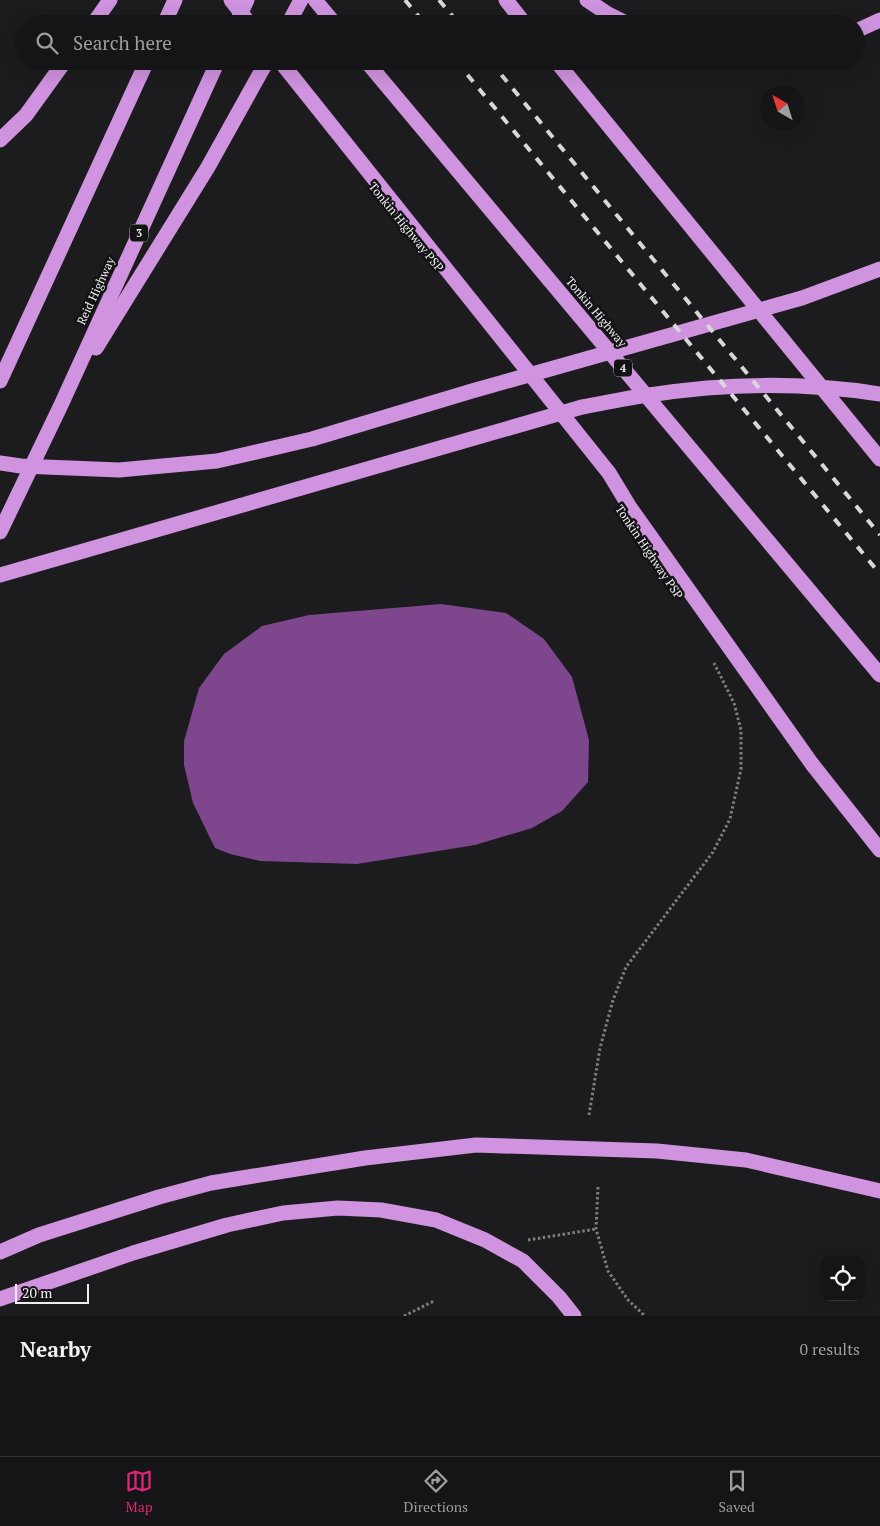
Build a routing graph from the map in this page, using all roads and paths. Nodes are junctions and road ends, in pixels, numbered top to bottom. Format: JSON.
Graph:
{"nodes":[{"id":1,"x":110,"y":0,"type":"edge"},
{"id":2,"x":174,"y":0,"type":"edge"},
{"id":3,"x":231,"y":0,"type":"edge"},
{"id":4,"x":248,"y":0,"type":"edge"},
{"id":5,"x":301,"y":0,"type":"edge"},
{"id":6,"x":315,"y":0,"type":"edge"},
{"id":7,"x":506,"y":0,"type":"edge"},
{"id":8,"x":587,"y":0,"type":"edge"},
{"id":9,"x":99,"y":15,"type":"edge"},
{"id":10,"x":168,"y":15,"type":"edge"},
{"id":11,"x":240,"y":15,"type":"edge"},
{"id":12,"x":243,"y":15,"type":"edge"},
{"id":13,"x":293,"y":15,"type":"edge"},
{"id":14,"x":328,"y":15,"type":"edge"},
{"id":15,"x":518,"y":15,"type":"edge"},
{"id":16,"x":610,"y":15,"type":"edge"},
{"id":17,"x":880,"y":20,"type":"edge"},
{"id":18,"x":865,"y":27,"type":"edge"},
{"id":19,"x":58,"y":70,"type":"edge"},
{"id":20,"x":142,"y":70,"type":"edge"},
{"id":21,"x":214,"y":70,"type":"edge"},
{"id":22,"x":262,"y":70,"type":"edge"},
{"id":23,"x":287,"y":70,"type":"edge"},
{"id":24,"x":374,"y":70,"type":"edge"},
{"id":25,"x":563,"y":70,"type":"edge"},
{"id":26,"x":0,"y":140,"type":"edge"},
{"id":27,"x":880,"y":269,"type":"edge"},
{"id":28,"x":0,"y":382,"type":"edge"},
{"id":29,"x":880,"y":394,"type":"edge"},
{"id":30,"x":61,"y":405,"type":"junction"},
{"id":31,"x":880,"y":459,"type":"edge"},
{"id":32,"x":0,"y":463,"type":"edge"},
{"id":33,"x":0,"y":532,"type":"edge"},
{"id":34,"x":0,"y":575,"type":"edge"},
{"id":35,"x":709,"y":656,"type":"dead end"},
{"id":36,"x":880,"y":675,"type":"edge"},
{"id":37,"x":880,"y":850,"type":"edge"},
{"id":38,"x":589,"y":1115,"type":"dead end"},
{"id":39,"x":598,"y":1187,"type":"dead end"},
{"id":40,"x":880,"y":1191,"type":"edge"},
{"id":41,"x":596,"y":1228,"type":"junction"},
{"id":42,"x":528,"y":1240,"type":"dead end"},
{"id":43,"x":0,"y":1252,"type":"edge"},
{"id":44,"x":0,"y":1299,"type":"edge"},
{"id":45,"x":434,"y":1302,"type":"dead end"},
{"id":46,"x":404,"y":1316,"type":"edge"},
{"id":47,"x":574,"y":1316,"type":"edge"},
{"id":48,"x":645,"y":1316,"type":"edge"}],
"edges":[{"from":1,"to":9,"type":"highway"},
{"from":2,"to":10,"type":"highway"},
{"from":3,"to":12,"type":"highway"},
{"from":4,"to":11,"type":"highway"},
{"from":5,"to":13,"type":"highway"},
{"from":6,"to":14,"type":"highway"},
{"from":7,"to":15,"type":"highway"},
{"from":8,"to":16,"type":"highway"},
{"from":17,"to":18,"type":"highway"},
{"from":19,"to":26,"type":"highway"},
{"from":20,"to":28,"type":"highway"},
{"from":21,"to":30,"type":"highway","name":"Reid Highway","number":"3"},
{"from":22,"to":30,"type":"highway"},
{"from":23,"to":37,"type":"highway"},
{"from":24,"to":36,"type":"highway","name":"Tonkin Highway","number":"4"},
{"from":25,"to":31,"type":"highway"},
{"from":27,"to":32,"type":"highway"},
{"from":29,"to":34,"type":"highway"},
{"from":30,"to":33,"type":"highway","name":"Reid Highway","number":"3"},
{"from":35,"to":38,"type":"path"},
{"from":39,"to":41,"type":"path"},
{"from":40,"to":43,"type":"highway"},
{"from":41,"to":42,"type":"path"},
{"from":41,"to":48,"type":"path"},
{"from":44,"to":47,"type":"highway"},
{"from":45,"to":46,"type":"path"}]}
